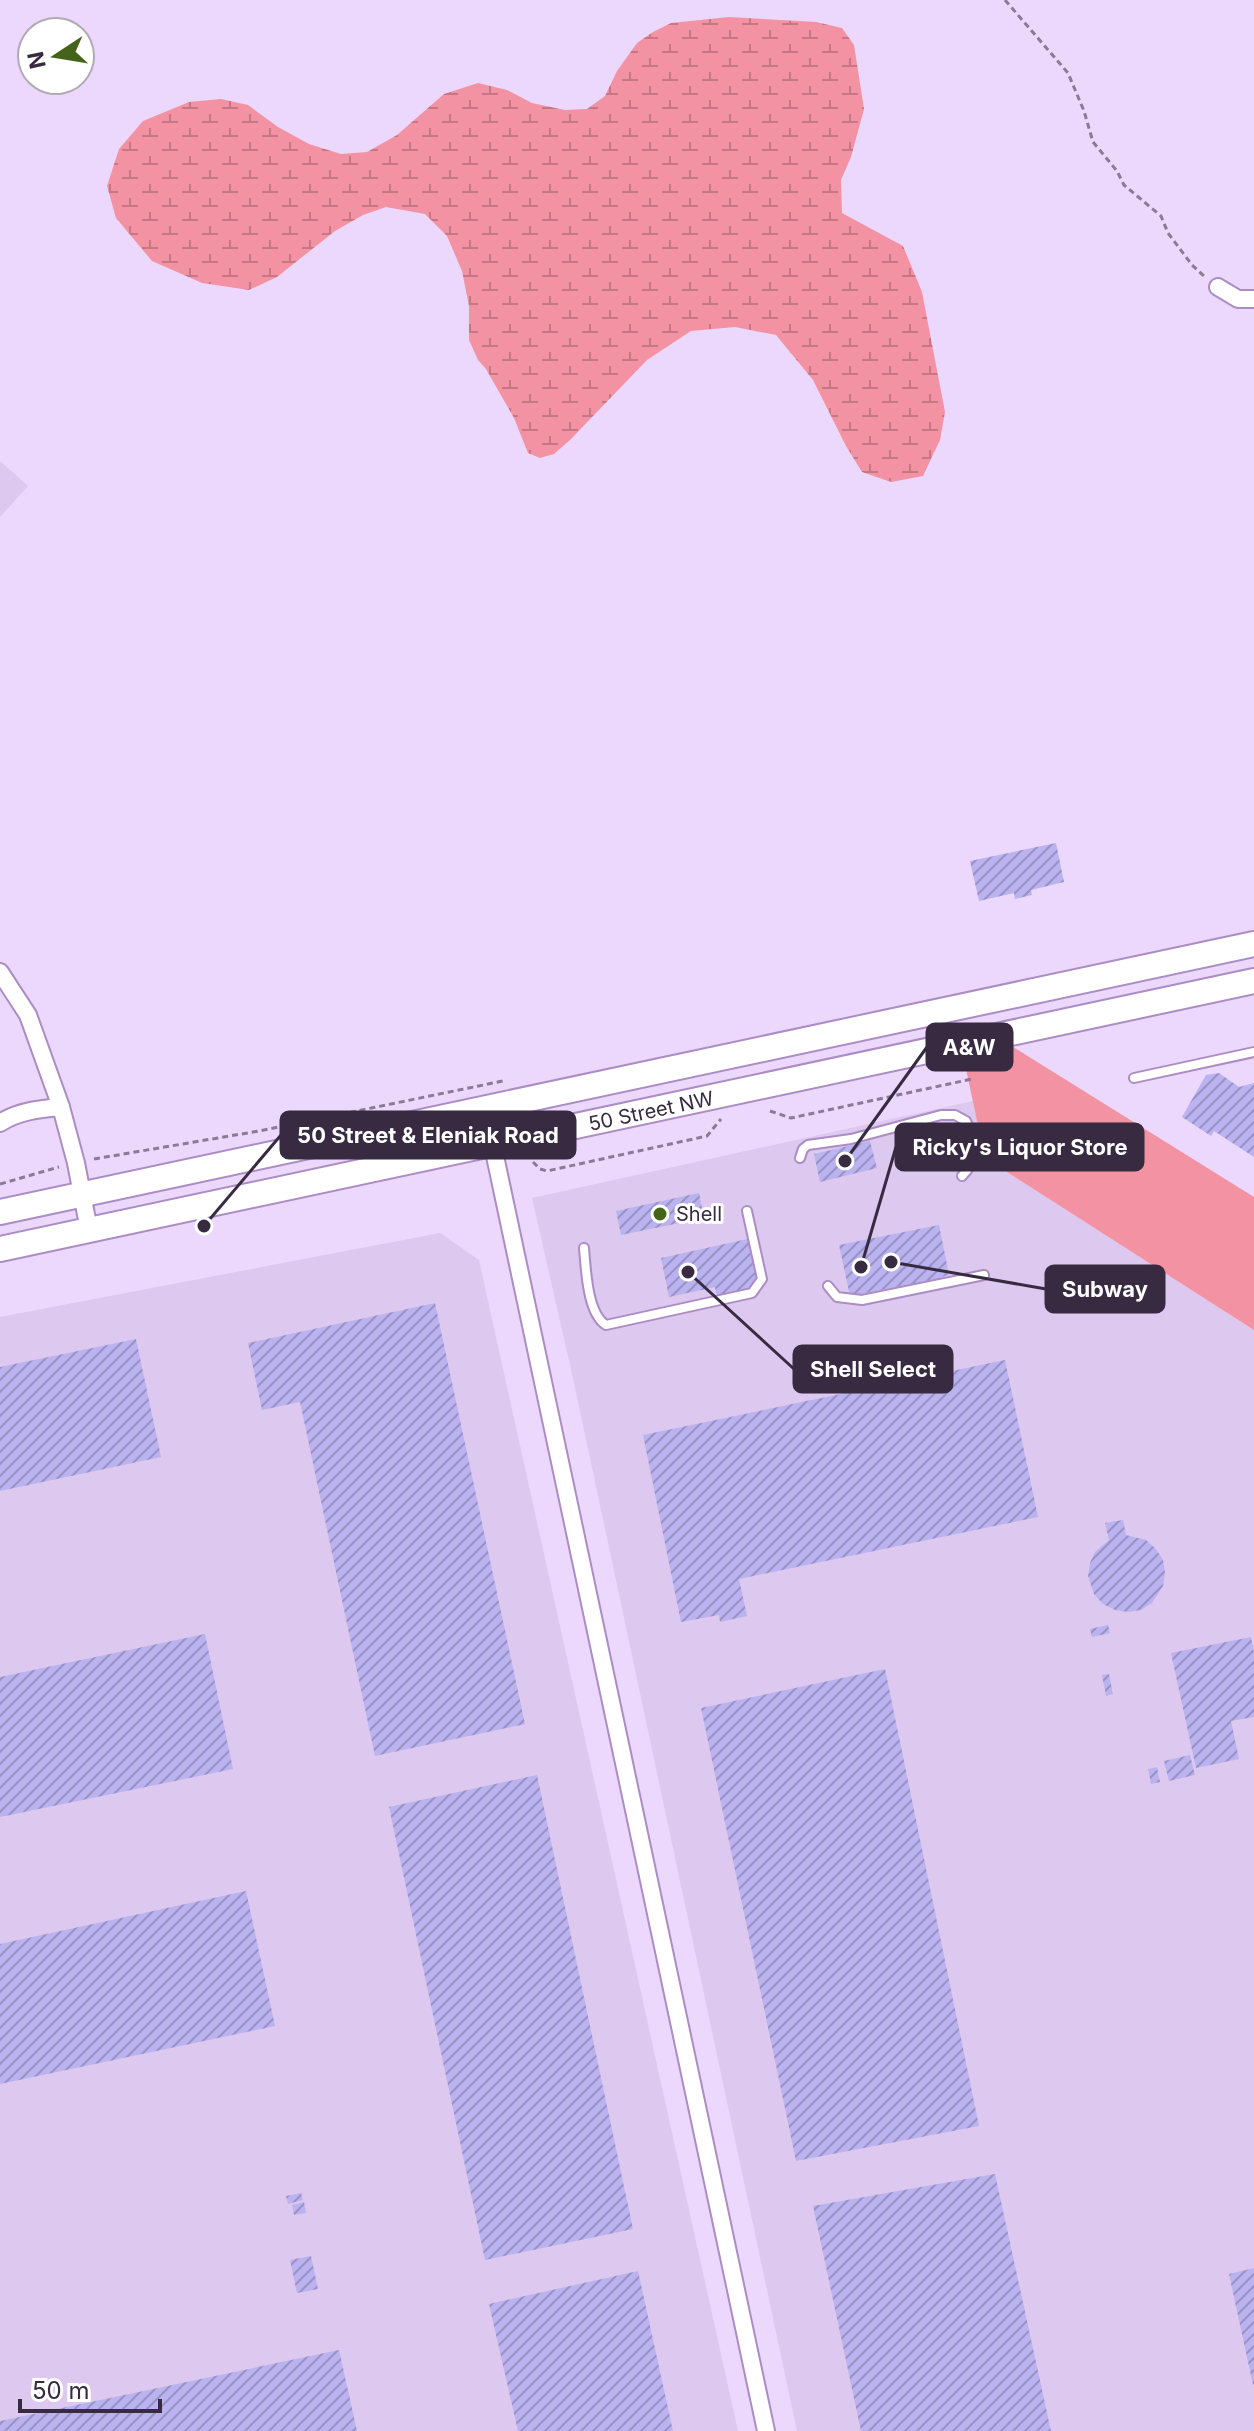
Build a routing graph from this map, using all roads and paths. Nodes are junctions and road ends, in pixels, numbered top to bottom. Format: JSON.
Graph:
{"nodes":[{"id":1,"x":1005,"y":0,"type":"edge"},
{"id":2,"x":1218,"y":287,"type":"joint"},
{"id":3,"x":1254,"y":299,"type":"edge"},
{"id":4,"x":1254,"y":944,"type":"edge"},
{"id":5,"x":0,"y":972,"type":"edge"},
{"id":6,"x":1254,"y":981,"type":"edge"},
{"id":7,"x":1254,"y":1052,"type":"edge"},
{"id":8,"x":1134,"y":1078,"type":"dead end"},
{"id":9,"x":972,"y":1079,"type":"dead end"},
{"id":10,"x":61,"y":1107,"type":"junction"},
{"id":11,"x":485,"y":1109,"type":"junction"},
{"id":12,"x":770,"y":1111,"type":"dead end"},
{"id":13,"x":721,"y":1119,"type":"dead end"},
{"id":14,"x":0,"y":1123,"type":"edge"},
{"id":15,"x":493,"y":1145,"type":"junction"},
{"id":16,"x":800,"y":1158,"type":"dead end"},
{"id":17,"x":533,"y":1162,"type":"dead end"},
{"id":18,"x":53,"y":1168,"type":"dead end"},
{"id":19,"x":962,"y":1176,"type":"dead end"},
{"id":20,"x":0,"y":1184,"type":"edge"},
{"id":21,"x":82,"y":1194,"type":"junction"},
{"id":22,"x":747,"y":1211,"type":"dead end"},
{"id":23,"x":0,"y":1212,"type":"edge"},
{"id":24,"x":89,"y":1230,"type":"junction"},
{"id":25,"x":584,"y":1248,"type":"dead end"},
{"id":26,"x":0,"y":1249,"type":"edge"},
{"id":27,"x":984,"y":1275,"type":"dead end"},
{"id":28,"x":828,"y":1286,"type":"dead end"},
{"id":29,"x":766,"y":2431,"type":"edge"}],
"edges":[{"from":1,"to":2,"type":"path"},
{"from":2,"to":3,"type":"street"},
{"from":4,"to":11,"type":"main road","name":"50 Street NW"},
{"from":5,"to":10,"type":"street"},
{"from":6,"to":15,"type":"main road","name":"50 Street NW"},
{"from":7,"to":8,"type":"lane"},
{"from":9,"to":12,"type":"path"},
{"from":10,"to":14,"type":"street"},
{"from":10,"to":21,"type":"street"},
{"from":11,"to":15,"type":"street"},
{"from":11,"to":21,"type":"main road","name":"50 Street NW"},
{"from":13,"to":17,"type":"path"},
{"from":15,"to":24,"type":"main road","name":"50 Street NW"},
{"from":15,"to":29,"type":"street"},
{"from":16,"to":19,"type":"lane"},
{"from":18,"to":20,"type":"path"},
{"from":21,"to":23,"type":"main road","name":"50 Street NW"},
{"from":21,"to":24,"type":"street"},
{"from":22,"to":25,"type":"lane"},
{"from":24,"to":26,"type":"main road","name":"50 Street NW"},
{"from":27,"to":28,"type":"lane"}]}
